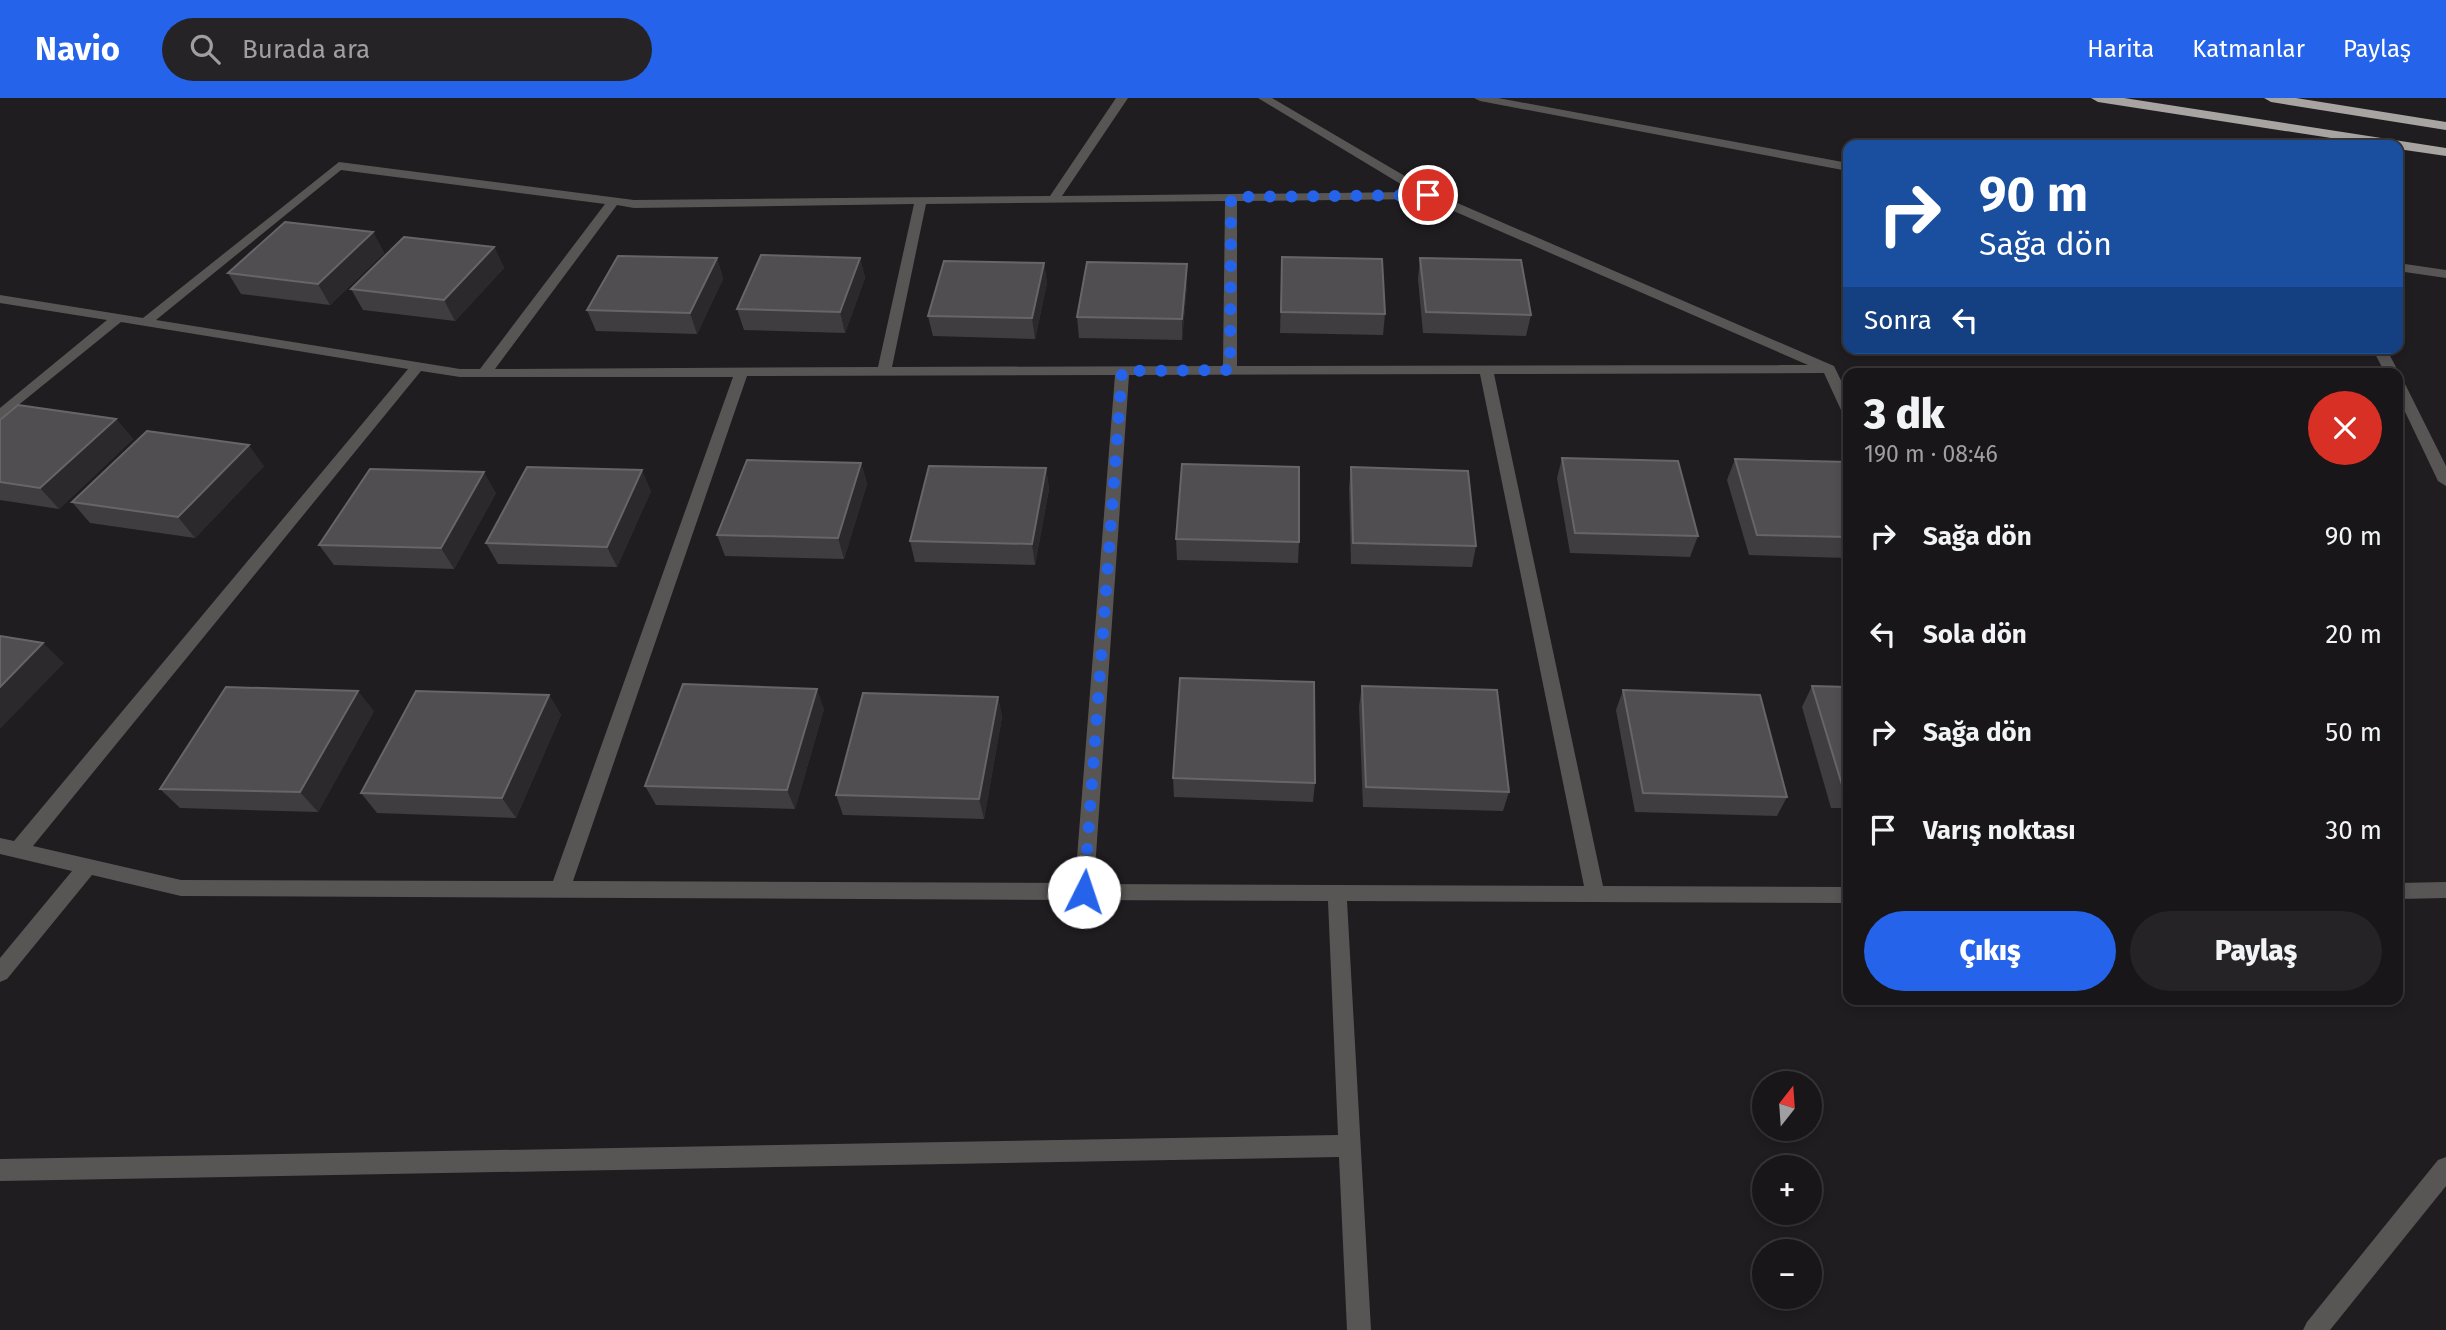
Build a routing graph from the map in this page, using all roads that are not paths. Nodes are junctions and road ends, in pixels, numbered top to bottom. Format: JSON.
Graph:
{"nodes":[{"id":1,"x":1122,"y":98,"type":"edge"},
{"id":2,"x":1264,"y":98,"type":"edge"},
{"id":3,"x":1480,"y":98,"type":"edge"},
{"id":4,"x":2098,"y":98,"type":"edge"},
{"id":5,"x":2271,"y":98,"type":"edge"},
{"id":6,"x":2446,"y":126,"type":"edge"},
{"id":7,"x":2369,"y":140,"type":"edge"},
{"id":8,"x":2403,"y":145,"type":"edge"},
{"id":9,"x":2446,"y":152,"type":"edge"},
{"id":10,"x":1843,"y":166,"type":"edge"},
{"id":11,"x":1428,"y":195,"type":"junction"},
{"id":12,"x":1231,"y":197,"type":"junction"},
{"id":13,"x":1054,"y":199,"type":"junction"},
{"id":14,"x":921,"y":201,"type":"junction"},
{"id":15,"x":612,"y":202,"type":"junction"},
{"id":16,"x":2403,"y":268,"type":"edge"},
{"id":17,"x":2446,"y":274,"type":"edge"},
{"id":18,"x":0,"y":299,"type":"edge"},
{"id":19,"x":119,"y":317,"type":"junction"},
{"id":20,"x":147,"y":321,"type":"junction"},
{"id":21,"x":418,"y":366,"type":"junction"},
{"id":22,"x":1829,"y":369,"type":"junction"},
{"id":23,"x":1230,"y":370,"type":"junction"},
{"id":24,"x":1486,"y":370,"type":"junction"},
{"id":25,"x":1122,"y":371,"type":"junction"},
{"id":26,"x":742,"y":372,"type":"junction"},
{"id":27,"x":884,"y":372,"type":"junction"},
{"id":28,"x":484,"y":373,"type":"junction"},
{"id":29,"x":2403,"y":394,"type":"edge"},
{"id":30,"x":1843,"y":399,"type":"edge"},
{"id":31,"x":0,"y":415,"type":"edge"},
{"id":32,"x":2446,"y":481,"type":"edge"},
{"id":33,"x":9,"y":848,"type":"edge"},
{"id":34,"x":88,"y":866,"type":"junction"},
{"id":35,"x":559,"y":890,"type":"junction"},
{"id":36,"x":2446,"y":890,"type":"edge"},
{"id":37,"x":2403,"y":891,"type":"edge"},
{"id":38,"x":1084,"y":892,"type":"junction"},
{"id":39,"x":1337,"y":893,"type":"junction"},
{"id":40,"x":1595,"y":894,"type":"junction"},
{"id":41,"x":1843,"y":895,"type":"edge"},
{"id":42,"x":0,"y":973,"type":"edge"},
{"id":43,"x":1350,"y":1146,"type":"junction"},
{"id":44,"x":2446,"y":1168,"type":"edge"},
{"id":45,"x":0,"y":1170,"type":"edge"},
{"id":46,"x":1359,"y":1330,"type":"edge"},
{"id":47,"x":2315,"y":1330,"type":"edge"}],
"edges":[{"from":1,"to":13,"type":"street"},
{"from":2,"to":11,"type":"street"},
{"from":3,"to":10,"type":"street"},
{"from":4,"to":7,"type":"highway"},
{"from":5,"to":6,"type":"highway"},
{"from":8,"to":9,"type":"highway"},
{"from":11,"to":12,"type":"street"},
{"from":11,"to":22,"type":"street"},
{"from":12,"to":13,"type":"street"},
{"from":12,"to":23,"type":"street"},
{"from":13,"to":14,"type":"street"},
{"from":14,"to":15,"type":"street"},
{"from":14,"to":27,"type":"street"},
{"from":15,"to":20,"type":"street"},
{"from":15,"to":28,"type":"street"},
{"from":16,"to":17,"type":"street"},
{"from":18,"to":19,"type":"street"},
{"from":19,"to":20,"type":"street"},
{"from":19,"to":31,"type":"street"},
{"from":20,"to":21,"type":"street"},
{"from":21,"to":28,"type":"street"},
{"from":21,"to":33,"type":"street"},
{"from":22,"to":24,"type":"street"},
{"from":22,"to":30,"type":"street"},
{"from":23,"to":24,"type":"street"},
{"from":23,"to":25,"type":"street"},
{"from":24,"to":40,"type":"street"},
{"from":25,"to":27,"type":"street"},
{"from":25,"to":38,"type":"street"},
{"from":26,"to":27,"type":"street"},
{"from":26,"to":28,"type":"street"},
{"from":26,"to":35,"type":"street"},
{"from":29,"to":32,"type":"street"},
{"from":33,"to":34,"type":"street"},
{"from":34,"to":35,"type":"street"},
{"from":34,"to":42,"type":"street"},
{"from":35,"to":38,"type":"street"},
{"from":36,"to":37,"type":"street"},
{"from":38,"to":39,"type":"street"},
{"from":39,"to":40,"type":"street"},
{"from":39,"to":43,"type":"street"},
{"from":40,"to":41,"type":"street"},
{"from":43,"to":45,"type":"street"},
{"from":43,"to":46,"type":"street"},
{"from":44,"to":47,"type":"street"}]}
